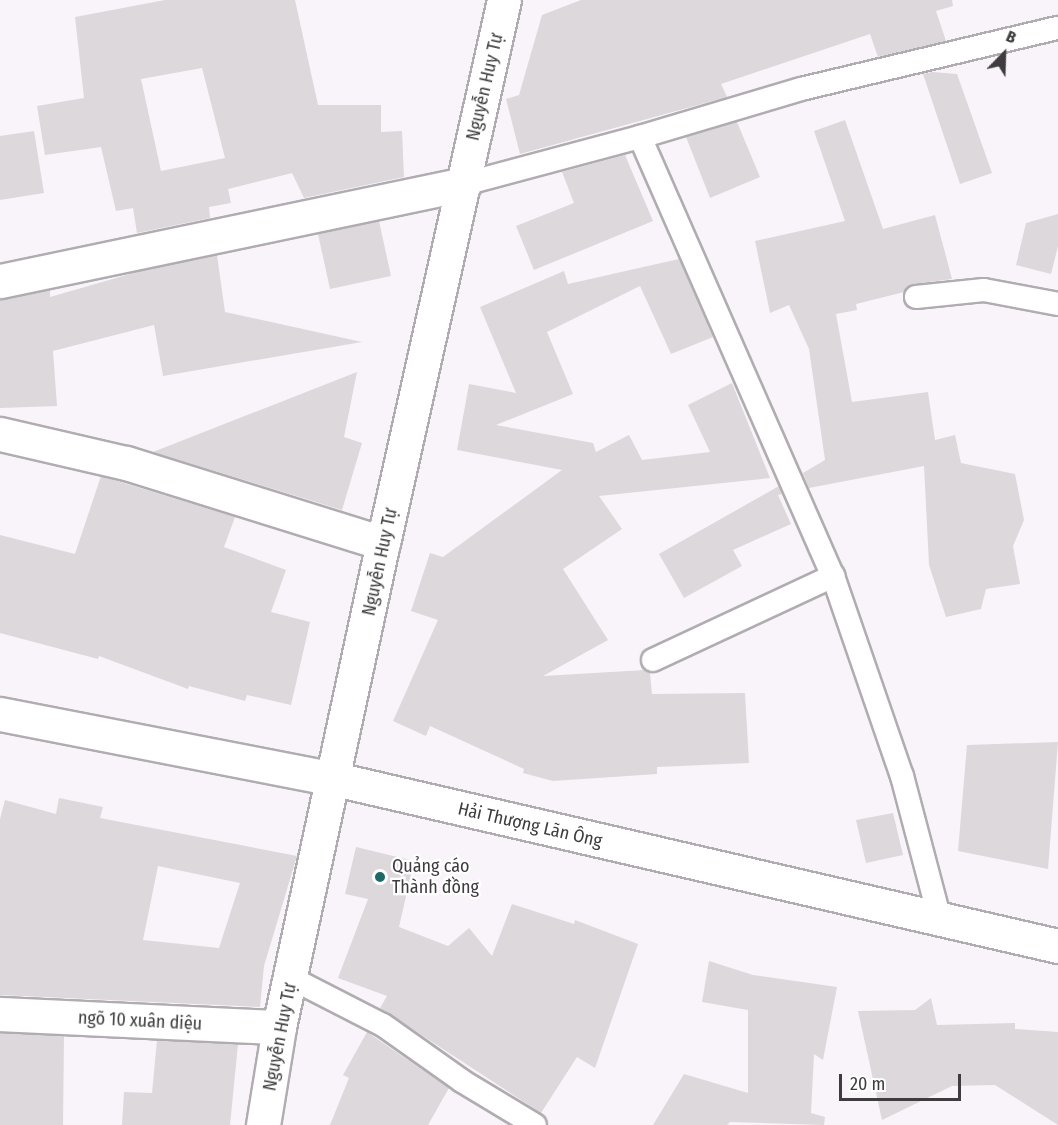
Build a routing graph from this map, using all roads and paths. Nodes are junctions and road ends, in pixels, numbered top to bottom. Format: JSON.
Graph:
{"nodes":[{"id":1,"x":504,"y":0,"type":"edge"},
{"id":2,"x":1058,"y":28,"type":"edge"},
{"id":3,"x":640,"y":137,"type":"junction"},
{"id":4,"x":464,"y":184,"type":"junction"},
{"id":5,"x":0,"y":281,"type":"edge"},
{"id":6,"x":916,"y":297,"type":"dead end"},
{"id":7,"x":1058,"y":304,"type":"edge"},
{"id":8,"x":0,"y":434,"type":"edge"},
{"id":9,"x":383,"y":543,"type":"junction"},
{"id":10,"x":833,"y":576,"type":"junction"},
{"id":11,"x":654,"y":660,"type":"dead end"},
{"id":12,"x":0,"y":714,"type":"edge"},
{"id":13,"x":335,"y":779,"type":"junction"},
{"id":14,"x":940,"y":920,"type":"junction"},
{"id":15,"x":1058,"y":946,"type":"edge"},
{"id":16,"x":291,"y":978,"type":"junction"},
{"id":17,"x":0,"y":1014,"type":"edge"},
{"id":18,"x":279,"y":1027,"type":"junction"},
{"id":19,"x":263,"y":1125,"type":"edge"},
{"id":20,"x":535,"y":1125,"type":"edge"}],
"edges":[{"from":1,"to":4,"type":"street","name":"Nguyễn Huy Tự"},
{"from":2,"to":3,"type":"lane"},
{"from":3,"to":4,"type":"lane"},
{"from":3,"to":10,"type":"lane"},
{"from":4,"to":5,"type":"street"},
{"from":4,"to":9,"type":"street","name":"Nguyễn Huy Tự"},
{"from":6,"to":7,"type":"lane"},
{"from":8,"to":9,"type":"street"},
{"from":9,"to":13,"type":"street","name":"Nguyễn Huy Tự"},
{"from":10,"to":11,"type":"lane"},
{"from":10,"to":14,"type":"lane"},
{"from":12,"to":13,"type":"street","name":"Hải Thượng Lãn Ông"},
{"from":13,"to":14,"type":"street","name":"Hải Thượng Lãn Ông"},
{"from":13,"to":16,"type":"street","name":"Nguyễn Huy Tự"},
{"from":14,"to":15,"type":"street","name":"Hải Thượng Lãn Ông"},
{"from":16,"to":18,"type":"street","name":"Nguyễn Huy Tự"},
{"from":16,"to":20,"type":"lane"},
{"from":17,"to":18,"type":"street","name":"ngõ 10 xuân diệu"},
{"from":18,"to":19,"type":"street","name":"Nguyễn Huy Tự"}]}
